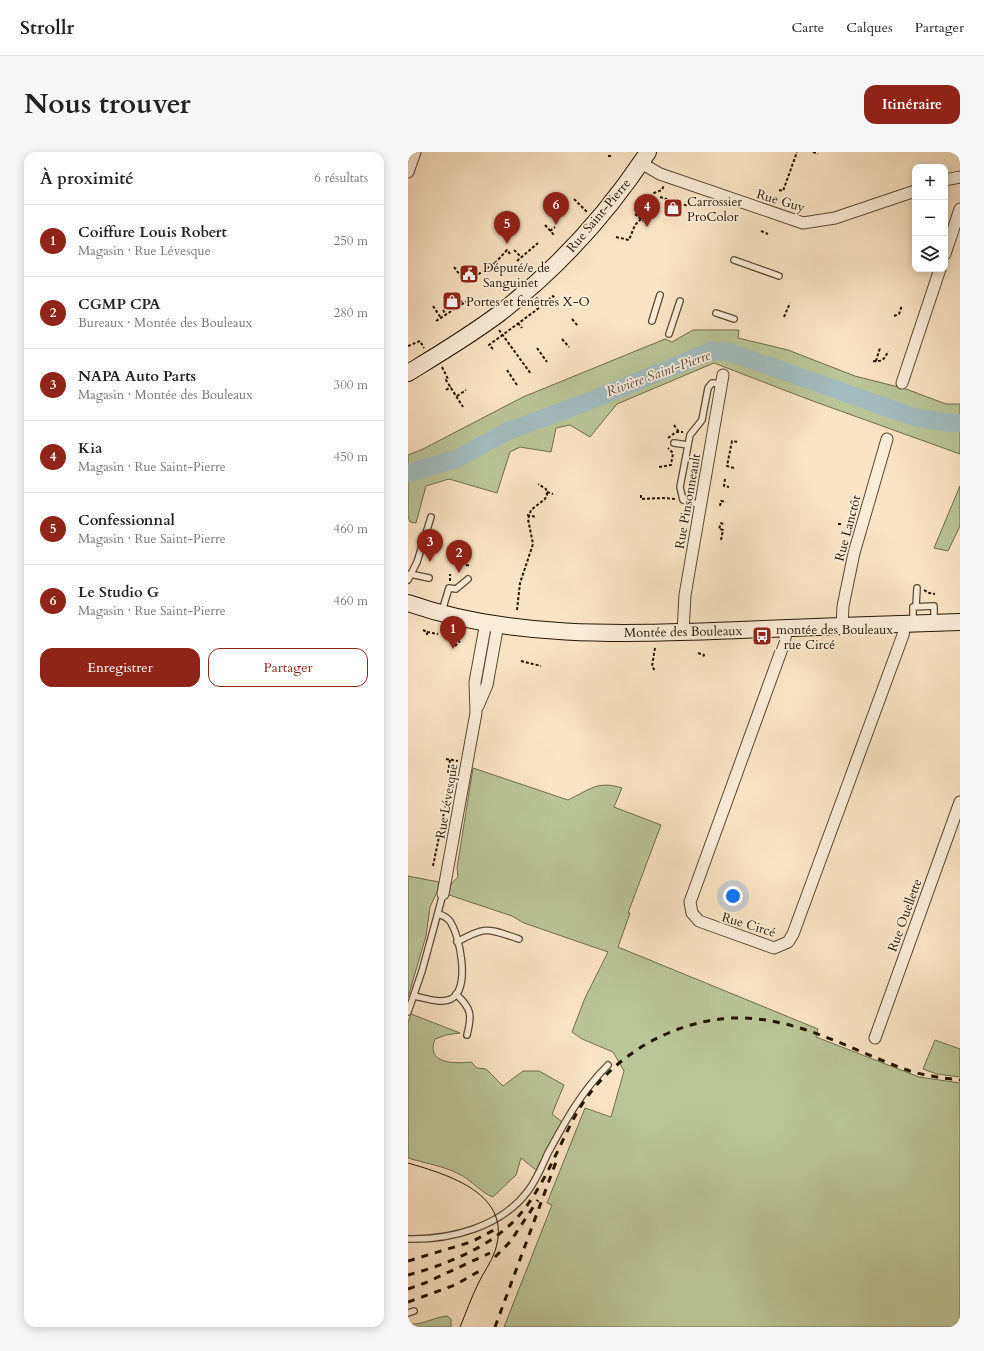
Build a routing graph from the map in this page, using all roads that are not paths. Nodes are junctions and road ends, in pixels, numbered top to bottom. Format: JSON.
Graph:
{"nodes":[{"id":1,"x":415,"y":152,"type":"edge"},
{"id":2,"x":645,"y":157,"type":"edge"},
{"id":3,"x":408,"y":172,"type":"edge"},
{"id":4,"x":960,"y":178,"type":"edge"},
{"id":5,"x":948,"y":180,"type":"edge"},
{"id":6,"x":912,"y":192,"type":"edge"},
{"id":7,"x":960,"y":209,"type":"edge"},
{"id":8,"x":948,"y":245,"type":"edge"},
{"id":9,"x":734,"y":260,"type":"dead end"},
{"id":10,"x":939,"y":272,"type":"edge"},
{"id":11,"x":779,"y":276,"type":"dead end"},
{"id":12,"x":660,"y":295,"type":"dead end"},
{"id":13,"x":680,"y":302,"type":"dead end"},
{"id":14,"x":716,"y":313,"type":"dead end"},
{"id":15,"x":734,"y":319,"type":"dead end"},
{"id":16,"x":652,"y":321,"type":"dead end"},
{"id":17,"x":669,"y":334,"type":"dead end"},
{"id":18,"x":408,"y":374,"type":"edge"},
{"id":19,"x":722,"y":379,"type":"joint"},
{"id":20,"x":902,"y":384,"type":"dead end"},
{"id":21,"x":887,"y":439,"type":"dead end"},
{"id":22,"x":674,"y":443,"type":"dead end"},
{"id":23,"x":688,"y":445,"type":"junction"},
{"id":24,"x":701,"y":505,"type":"junction"},
{"id":25,"x":432,"y":517,"type":"dead end"},
{"id":26,"x":409,"y":577,"type":"edge"},
{"id":27,"x":429,"y":578,"type":"dead end"},
{"id":28,"x":468,"y":579,"type":"dead end"},
{"id":29,"x":919,"y":589,"type":"road end"},
{"id":30,"x":408,"y":604,"type":"edge"},
{"id":31,"x":916,"y":606,"type":"junction"},
{"id":32,"x":442,"y":613,"type":"junction"},
{"id":33,"x":960,"y":622,"type":"edge"},
{"id":34,"x":492,"y":623,"type":"junction"},
{"id":35,"x":934,"y":623,"type":"junction"},
{"id":36,"x":909,"y":624,"type":"junction"},
{"id":37,"x":842,"y":626,"type":"junction"},
{"id":38,"x":787,"y":628,"type":"junction"},
{"id":39,"x":683,"y":632,"type":"junction"},
{"id":40,"x":960,"y":802,"type":"edge"},
{"id":41,"x":443,"y":894,"type":"joint"},
{"id":42,"x":438,"y":914,"type":"junction"},
{"id":43,"x":519,"y":939,"type":"dead end"},
{"id":44,"x":457,"y":942,"type":"junction"},
{"id":45,"x":456,"y":994,"type":"junction"},
{"id":46,"x":414,"y":996,"type":"junction"},
{"id":47,"x":408,"y":1012,"type":"edge"},
{"id":48,"x":467,"y":1035,"type":"dead end"},
{"id":49,"x":875,"y":1038,"type":"dead end"},
{"id":50,"x":608,"y":1065,"type":"dead end"},
{"id":51,"x":408,"y":1239,"type":"edge"},
{"id":52,"x":414,"y":1311,"type":"dead end"},
{"id":53,"x":408,"y":1312,"type":"edge"}],
"edges":[{"from":1,"to":3,"type":"street"},
{"from":2,"to":6,"type":"street","name":"Rue Guy"},
{"from":2,"to":18,"type":"street","name":"Rue Saint-Pierre"},
{"from":4,"to":5,"type":"street"},
{"from":7,"to":8,"type":"street"},
{"from":9,"to":11,"type":"lane"},
{"from":10,"to":20,"type":"street"},
{"from":12,"to":16,"type":"lane"},
{"from":13,"to":17,"type":"lane"},
{"from":14,"to":15,"type":"lane"},
{"from":19,"to":23,"type":"lane"},
{"from":19,"to":24,"type":"street","name":"Rue Pinsonneault"},
{"from":21,"to":37,"type":"street","name":"Rue Lanctôt"},
{"from":22,"to":23,"type":"lane"},
{"from":23,"to":24,"type":"lane"},
{"from":24,"to":39,"type":"street","name":"Rue Pinsonneault"},
{"from":25,"to":26,"type":"lane"},
{"from":26,"to":27,"type":"lane"},
{"from":28,"to":32,"type":"lane"},
{"from":29,"to":31,"type":"lane"},
{"from":30,"to":32,"type":"street","name":"Montée des Bouleaux"},
{"from":31,"to":35,"type":"lane"},
{"from":31,"to":36,"type":"lane"},
{"from":32,"to":34,"type":"street","name":"Montée des Bouleaux"},
{"from":33,"to":35,"type":"street","name":"Montée des Bouleaux"},
{"from":34,"to":39,"type":"street","name":"Montée des Bouleaux"},
{"from":34,"to":41,"type":"street","name":"Rue Lévesque"},
{"from":35,"to":36,"type":"street","name":"Montée des Bouleaux"},
{"from":36,"to":37,"type":"street","name":"Montée des Bouleaux"},
{"from":36,"to":38,"type":"street","name":"Rue Circé"},
{"from":37,"to":38,"type":"street","name":"Montée des Bouleaux"},
{"from":38,"to":39,"type":"street","name":"Montée des Bouleaux"},
{"from":40,"to":49,"type":"street","name":"Rue Ouellette"},
{"from":41,"to":42,"type":"lane"},
{"from":42,"to":44,"type":"lane"},
{"from":42,"to":46,"type":"lane"},
{"from":43,"to":44,"type":"lane"},
{"from":44,"to":45,"type":"lane"},
{"from":45,"to":46,"type":"lane"},
{"from":45,"to":48,"type":"lane"},
{"from":46,"to":47,"type":"lane"},
{"from":50,"to":51,"type":"lane"},
{"from":52,"to":53,"type":"lane"}]}
